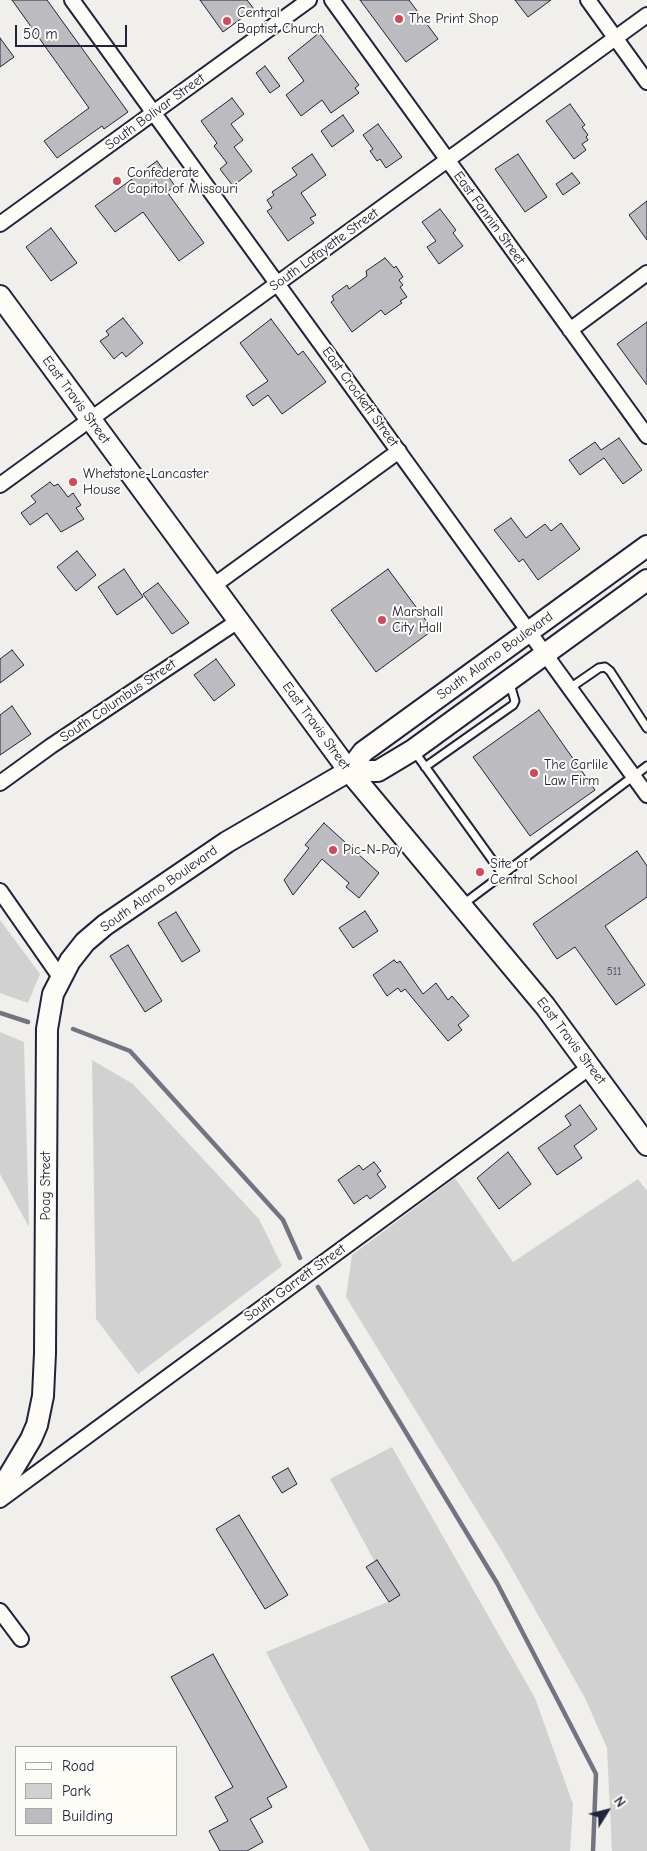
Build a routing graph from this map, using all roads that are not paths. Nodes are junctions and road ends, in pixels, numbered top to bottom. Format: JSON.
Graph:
{"nodes":[{"id":1,"x":72,"y":0,"type":"edge"},
{"id":2,"x":309,"y":0,"type":"edge"},
{"id":3,"x":332,"y":0,"type":"edge"},
{"id":4,"x":588,"y":0,"type":"edge"},
{"id":5,"x":647,"y":15,"type":"edge"},
{"id":6,"x":615,"y":38,"type":"junction"},
{"id":7,"x":647,"y":82,"type":"edge"},
{"id":8,"x":154,"y":112,"type":"junction"},
{"id":9,"x":447,"y":160,"type":"junction"},
{"id":10,"x":0,"y":224,"type":"edge"},
{"id":11,"x":647,"y":273,"type":"edge"},
{"id":12,"x":277,"y":284,"type":"junction"},
{"id":13,"x":0,"y":296,"type":"edge"},
{"id":14,"x":570,"y":330,"type":"junction"},
{"id":15,"x":90,"y":419,"type":"junction"},
{"id":16,"x":647,"y":436,"type":"edge"},
{"id":17,"x":399,"y":451,"type":"junction"},
{"id":18,"x":0,"y":485,"type":"edge"},
{"id":19,"x":647,"y":546,"type":"edge"},
{"id":20,"x":647,"y":580,"type":"edge"},
{"id":21,"x":213,"y":586,"type":"junction"},
{"id":22,"x":238,"y":621,"type":"junction"},
{"id":23,"x":529,"y":631,"type":"junction"},
{"id":24,"x":545,"y":654,"type":"junction"},
{"id":25,"x":509,"y":680,"type":"junction"},
{"id":26,"x":570,"y":688,"type":"junction"},
{"id":27,"x":647,"y":728,"type":"edge"},
{"id":28,"x":413,"y":750,"type":"junction"},
{"id":29,"x":647,"y":766,"type":"edge"},
{"id":30,"x":426,"y":767,"type":"junction"},
{"id":31,"x":349,"y":771,"type":"junction"},
{"id":32,"x":635,"y":778,"type":"junction"},
{"id":33,"x":0,"y":783,"type":"edge"},
{"id":34,"x":647,"y":795,"type":"edge"},
{"id":35,"x":503,"y":875,"type":"junction"},
{"id":36,"x":0,"y":891,"type":"edge"},
{"id":37,"x":462,"y":905,"type":"junction"},
{"id":38,"x":60,"y":977,"type":"junction"},
{"id":39,"x":590,"y":1067,"type":"junction"},
{"id":40,"x":647,"y":1145,"type":"edge"},
{"id":41,"x":0,"y":1491,"type":"edge"},
{"id":42,"x":0,"y":1500,"type":"edge"},
{"id":43,"x":0,"y":1611,"type":"edge"},
{"id":44,"x":21,"y":1639,"type":"dead end"}],
"edges":[{"from":1,"to":8,"type":"street","name":"East Crockett Street"},
{"from":2,"to":8,"type":"street","name":"South Bolivar Street"},
{"from":3,"to":9,"type":"street","name":"East Fannin Street"},
{"from":4,"to":6,"type":"street"},
{"from":5,"to":6,"type":"street","name":"South Lafayette Street"},
{"from":6,"to":7,"type":"street"},
{"from":6,"to":9,"type":"street","name":"South Lafayette Street"},
{"from":8,"to":10,"type":"street","name":"South Bolivar Street"},
{"from":8,"to":12,"type":"street","name":"East Crockett Street"},
{"from":9,"to":12,"type":"street","name":"South Lafayette Street"},
{"from":9,"to":14,"type":"street","name":"East Fannin Street"},
{"from":11,"to":14,"type":"street"},
{"from":12,"to":15,"type":"street","name":"South Lafayette Street"},
{"from":12,"to":17,"type":"street","name":"East Crockett Street"},
{"from":13,"to":15,"type":"street","name":"East Travis Street"},
{"from":14,"to":16,"type":"street","name":"East Fannin Street"},
{"from":15,"to":18,"type":"street","name":"South Lafayette Street"},
{"from":15,"to":21,"type":"street","name":"East Travis Street"},
{"from":17,"to":21,"type":"street"},
{"from":17,"to":23,"type":"street","name":"East Crockett Street"},
{"from":19,"to":23,"type":"street","name":"South Alamo Boulevard"},
{"from":20,"to":24,"type":"street","name":"South Alamo Boulevard"},
{"from":21,"to":22,"type":"street","name":"East Travis Street"},
{"from":22,"to":31,"type":"street","name":"East Travis Street"},
{"from":22,"to":33,"type":"street","name":"South Columbus Street"},
{"from":23,"to":24,"type":"street","name":"East Crockett Street"},
{"from":23,"to":31,"type":"street","name":"South Alamo Boulevard"},
{"from":24,"to":25,"type":"street","name":"South Alamo Boulevard"},
{"from":24,"to":26,"type":"street","name":"East Crockett Street"},
{"from":25,"to":28,"type":"street","name":"South Alamo Boulevard"},
{"from":25,"to":30,"type":"lane"},
{"from":26,"to":27,"type":"lane"},
{"from":26,"to":32,"type":"street","name":"East Crockett Street"},
{"from":28,"to":30,"type":"lane"},
{"from":28,"to":31,"type":"street","name":"South Alamo Boulevard"},
{"from":29,"to":32,"type":"lane"},
{"from":30,"to":35,"type":"lane"},
{"from":31,"to":37,"type":"street","name":"East Travis Street"},
{"from":31,"to":38,"type":"street","name":"South Alamo Boulevard"},
{"from":32,"to":34,"type":"street","name":"East Crockett Street"},
{"from":32,"to":35,"type":"lane"},
{"from":35,"to":37,"type":"lane"},
{"from":36,"to":38,"type":"street"},
{"from":37,"to":39,"type":"street","name":"East Travis Street"},
{"from":38,"to":41,"type":"street","name":"Poag Street"},
{"from":39,"to":40,"type":"street","name":"East Travis Street"},
{"from":39,"to":42,"type":"street","name":"South Garrett Street"},
{"from":43,"to":44,"type":"street"}]}
